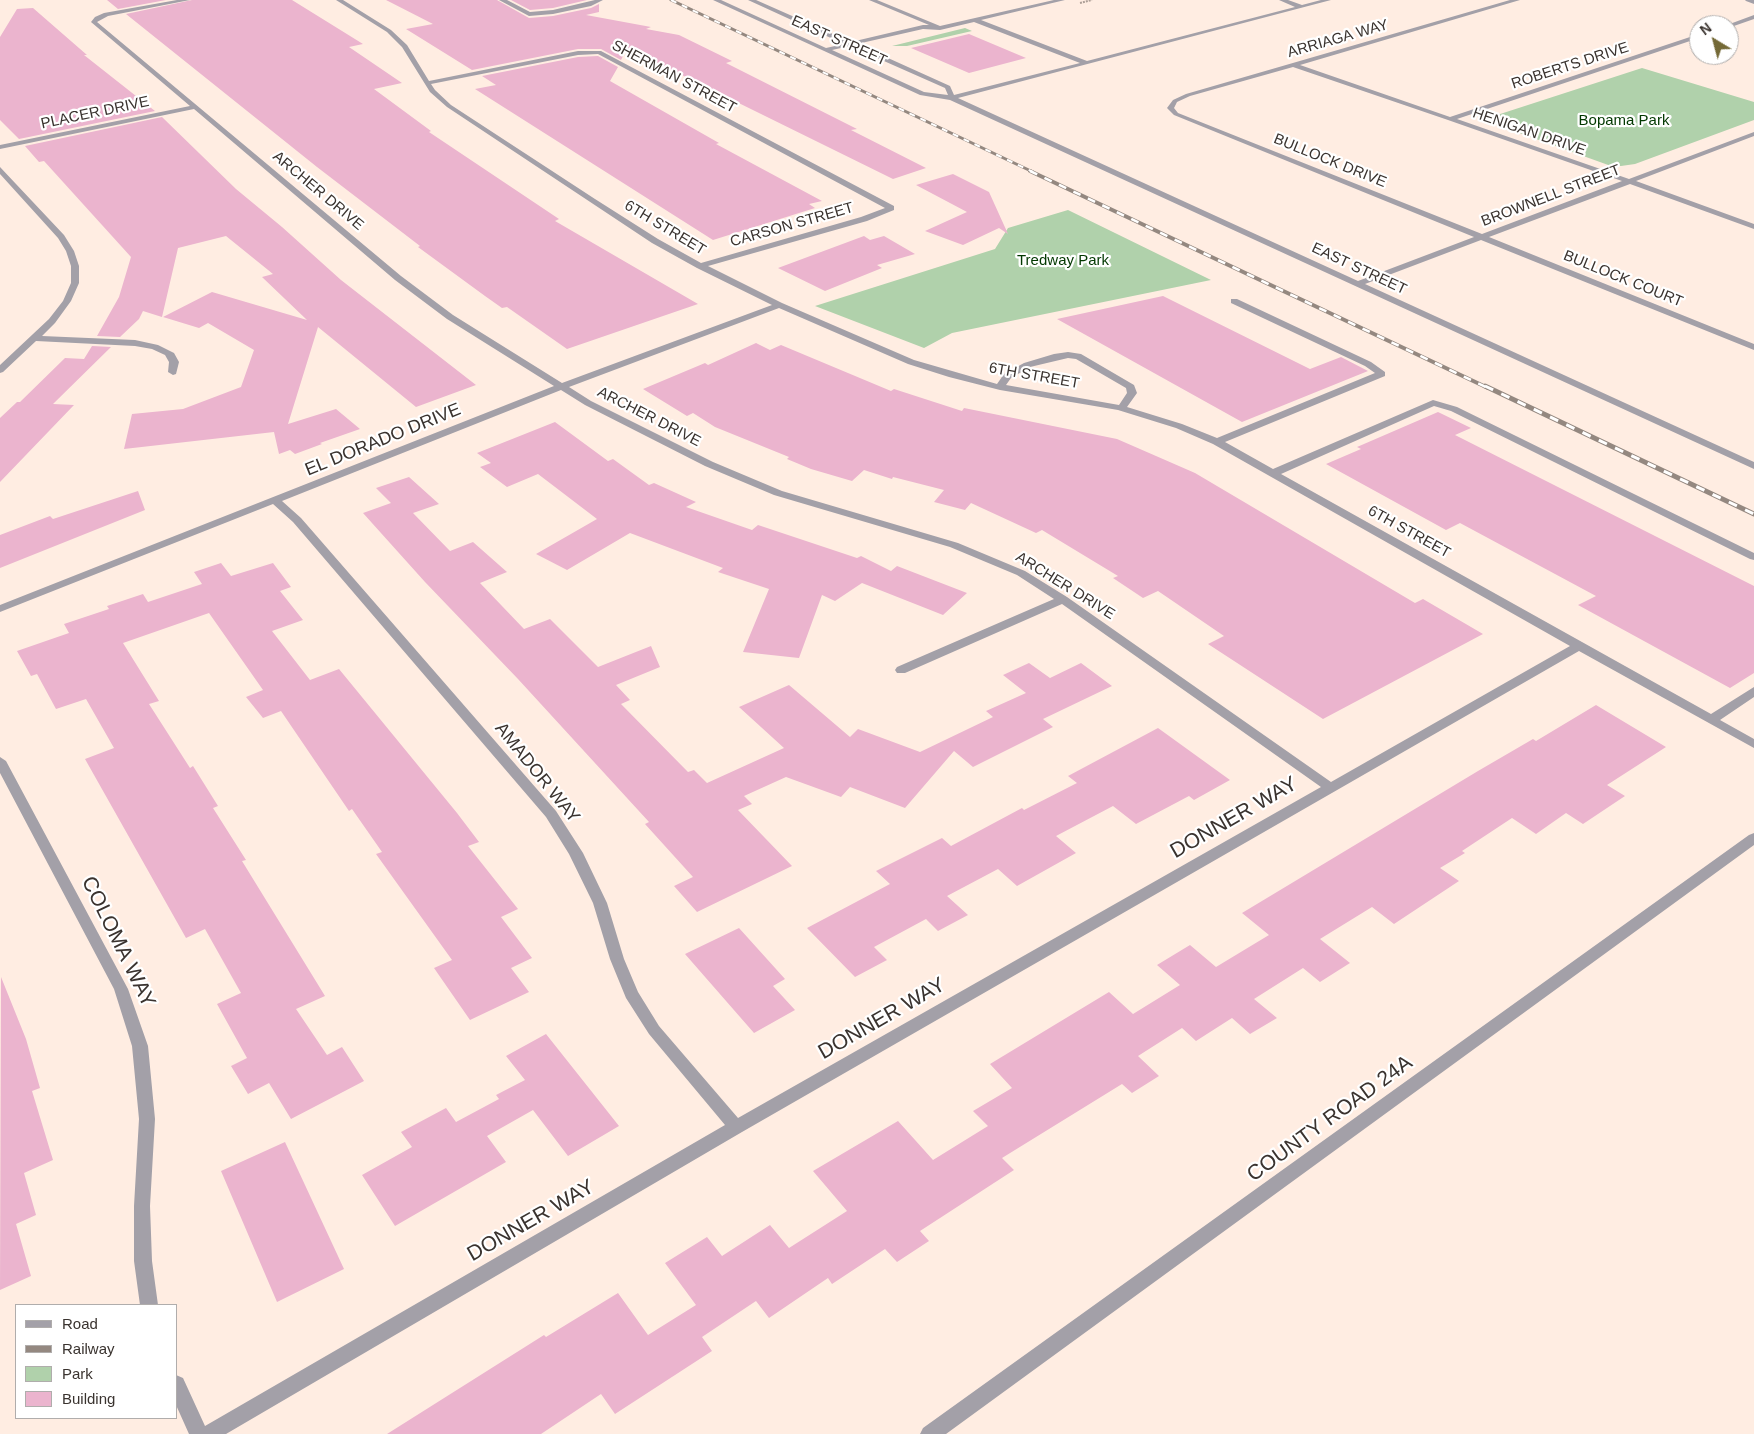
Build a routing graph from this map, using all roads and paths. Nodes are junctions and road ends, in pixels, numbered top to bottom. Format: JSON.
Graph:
{"nodes":[{"id":1,"x":187,"y":0,"type":"edge"},
{"id":2,"x":339,"y":0,"type":"edge"},
{"id":3,"x":502,"y":0,"type":"edge"},
{"id":4,"x":600,"y":0,"type":"edge"},
{"id":5,"x":716,"y":0,"type":"edge"},
{"id":6,"x":751,"y":0,"type":"edge"},
{"id":7,"x":872,"y":0,"type":"edge"},
{"id":8,"x":1062,"y":0,"type":"edge"},
{"id":9,"x":1282,"y":0,"type":"edge"},
{"id":10,"x":1328,"y":0,"type":"edge"},
{"id":11,"x":1517,"y":0,"type":"edge"},
{"id":12,"x":1748,"y":0,"type":"edge"},
{"id":13,"x":1754,"y":2,"type":"edge"},
{"id":14,"x":1302,"y":7,"type":"junction"},
{"id":15,"x":1754,"y":18,"type":"edge"},
{"id":16,"x":975,"y":20,"type":"junction"},
{"id":17,"x":1739,"y":23,"type":"edge"},
{"id":18,"x":940,"y":28,"type":"junction"},
{"id":19,"x":927,"y":35,"type":"dead end"},
{"id":20,"x":1689,"y":39,"type":"edge"},
{"id":21,"x":850,"y":44,"type":"junction"},
{"id":22,"x":880,"y":46,"type":"dead end"},
{"id":23,"x":825,"y":50,"type":"junction"},
{"id":24,"x":863,"y":50,"type":"junction"},
{"id":25,"x":838,"y":55,"type":"junction"},
{"id":26,"x":1086,"y":63,"type":"junction"},
{"id":27,"x":1295,"y":65,"type":"junction"},
{"id":28,"x":427,"y":83,"type":"junction"},
{"id":29,"x":952,"y":98,"type":"junction"},
{"id":30,"x":195,"y":107,"type":"junction"},
{"id":31,"x":1170,"y":108,"type":"joint"},
{"id":32,"x":1450,"y":119,"type":"junction"},
{"id":33,"x":1754,"y":134,"type":"edge"},
{"id":34,"x":0,"y":147,"type":"edge"},
{"id":35,"x":0,"y":169,"type":"edge"},
{"id":36,"x":1629,"y":181,"type":"junction"},
{"id":37,"x":891,"y":208,"type":"joint"},
{"id":38,"x":1754,"y":227,"type":"edge"},
{"id":39,"x":1481,"y":237,"type":"junction"},
{"id":40,"x":700,"y":266,"type":"junction"},
{"id":41,"x":1358,"y":284,"type":"junction"},
{"id":42,"x":1234,"y":300,"type":"dead end"},
{"id":43,"x":779,"y":305,"type":"junction"},
{"id":44,"x":34,"y":338,"type":"junction"},
{"id":45,"x":1754,"y":347,"type":"edge"},
{"id":46,"x":0,"y":370,"type":"edge"},
{"id":47,"x":173,"y":372,"type":"dead end"},
{"id":48,"x":561,"y":386,"type":"junction"},
{"id":49,"x":1000,"y":387,"type":"junction"},
{"id":50,"x":1121,"y":408,"type":"junction"},
{"id":51,"x":1217,"y":442,"type":"junction"},
{"id":52,"x":1754,"y":466,"type":"edge"},
{"id":53,"x":1274,"y":473,"type":"junction"},
{"id":54,"x":276,"y":500,"type":"junction"},
{"id":55,"x":1754,"y":557,"type":"edge"},
{"id":56,"x":1063,"y":599,"type":"junction"},
{"id":57,"x":0,"y":609,"type":"edge"},
{"id":58,"x":1580,"y":645,"type":"junction"},
{"id":59,"x":901,"y":670,"type":"dead end"},
{"id":60,"x":1754,"y":691,"type":"edge"},
{"id":61,"x":1711,"y":720,"type":"junction"},
{"id":62,"x":1754,"y":744,"type":"edge"},
{"id":63,"x":0,"y":762,"type":"edge"},
{"id":64,"x":1331,"y":788,"type":"junction"},
{"id":65,"x":1754,"y":838,"type":"edge"},
{"id":66,"x":736,"y":1127,"type":"junction"},
{"id":67,"x":149,"y":1304,"type":"edge"},
{"id":68,"x":178,"y":1388,"type":"edge"},
{"id":69,"x":199,"y":1434,"type":"edge"},
{"id":70,"x":208,"y":1434,"type":"edge"},
{"id":71,"x":930,"y":1434,"type":"edge"}],
"edges":[{"from":1,"to":30,"type":"street","name":"ARCHER DRIVE"},
{"from":2,"to":28,"type":"street","name":"6TH STREET"},
{"from":3,"to":4,"type":"street"},
{"from":5,"to":23,"type":"street","name":"EAST STREET"},
{"from":6,"to":21,"type":"street","name":"EAST STREET"},
{"from":7,"to":18,"type":"street"},
{"from":8,"to":16,"type":"street"},
{"from":9,"to":14,"type":"street"},
{"from":10,"to":14,"type":"street"},
{"from":11,"to":27,"type":"street","name":"ARRIAGA WAY"},
{"from":12,"to":13,"type":"street"},
{"from":14,"to":26,"type":"street"},
{"from":15,"to":17,"type":"street"},
{"from":16,"to":18,"type":"street"},
{"from":16,"to":26,"type":"street"},
{"from":18,"to":19,"type":"street"},
{"from":18,"to":21,"type":"street"},
{"from":20,"to":32,"type":"street","name":"ROBERTS DRIVE"},
{"from":21,"to":23,"type":"street"},
{"from":21,"to":24,"type":"street","name":"EAST STREET"},
{"from":22,"to":24,"type":"street"},
{"from":23,"to":25,"type":"street","name":"EAST STREET"},
{"from":24,"to":25,"type":"street"},
{"from":24,"to":29,"type":"street","name":"EAST STREET"},
{"from":25,"to":29,"type":"street","name":"EAST STREET"},
{"from":26,"to":29,"type":"street"},
{"from":27,"to":31,"type":"street","name":"ARRIAGA WAY"},
{"from":27,"to":32,"type":"street","name":"HENIGAN DRIVE"},
{"from":28,"to":37,"type":"street","name":"SHERMAN STREET"},
{"from":28,"to":40,"type":"street","name":"6TH STREET"},
{"from":29,"to":41,"type":"street","name":"EAST STREET"},
{"from":30,"to":34,"type":"street","name":"PLACER DRIVE"},
{"from":30,"to":48,"type":"street","name":"ARCHER DRIVE"},
{"from":31,"to":39,"type":"street","name":"BULLOCK DRIVE"},
{"from":32,"to":36,"type":"street","name":"HENIGAN DRIVE"},
{"from":33,"to":36,"type":"street","name":"BROWNELL STREET"},
{"from":35,"to":44,"type":"street"},
{"from":36,"to":38,"type":"street","name":"HENIGAN DRIVE"},
{"from":36,"to":39,"type":"street","name":"BROWNELL STREET"},
{"from":37,"to":40,"type":"street","name":"CARSON STREET"},
{"from":39,"to":41,"type":"street","name":"BROWNELL STREET"},
{"from":39,"to":45,"type":"street","name":"BULLOCK COURT"},
{"from":40,"to":43,"type":"street","name":"6TH STREET"},
{"from":41,"to":52,"type":"street","name":"EAST STREET"},
{"from":42,"to":51,"type":"street"},
{"from":43,"to":48,"type":"street","name":"EL DORADO DRIVE"},
{"from":43,"to":49,"type":"street","name":"6TH STREET"},
{"from":44,"to":46,"type":"street"},
{"from":44,"to":47,"type":"street"},
{"from":48,"to":54,"type":"street","name":"EL DORADO DRIVE"},
{"from":48,"to":56,"type":"street","name":"ARCHER DRIVE"},
{"from":49,"to":50,"type":"street","name":"6TH STREET"},
{"from":49,"to":50,"type":"street"},
{"from":50,"to":51,"type":"street","name":"6TH STREET"},
{"from":51,"to":53,"type":"street","name":"6TH STREET"},
{"from":53,"to":55,"type":"street"},
{"from":53,"to":58,"type":"street","name":"6TH STREET"},
{"from":54,"to":57,"type":"street","name":"EL DORADO DRIVE"},
{"from":54,"to":66,"type":"street","name":"AMADOR WAY"},
{"from":56,"to":59,"type":"street"},
{"from":56,"to":64,"type":"street","name":"ARCHER DRIVE"},
{"from":58,"to":61,"type":"street","name":"6TH STREET"},
{"from":58,"to":64,"type":"street","name":"DONNER WAY"},
{"from":60,"to":61,"type":"street"},
{"from":61,"to":62,"type":"street","name":"6TH STREET"},
{"from":63,"to":67,"type":"street","name":"COLOMA WAY"},
{"from":64,"to":66,"type":"street","name":"DONNER WAY"},
{"from":65,"to":71,"type":"street","name":"COUNTY ROAD 24A"},
{"from":66,"to":70,"type":"street","name":"DONNER WAY"},
{"from":68,"to":69,"type":"street"}]}
